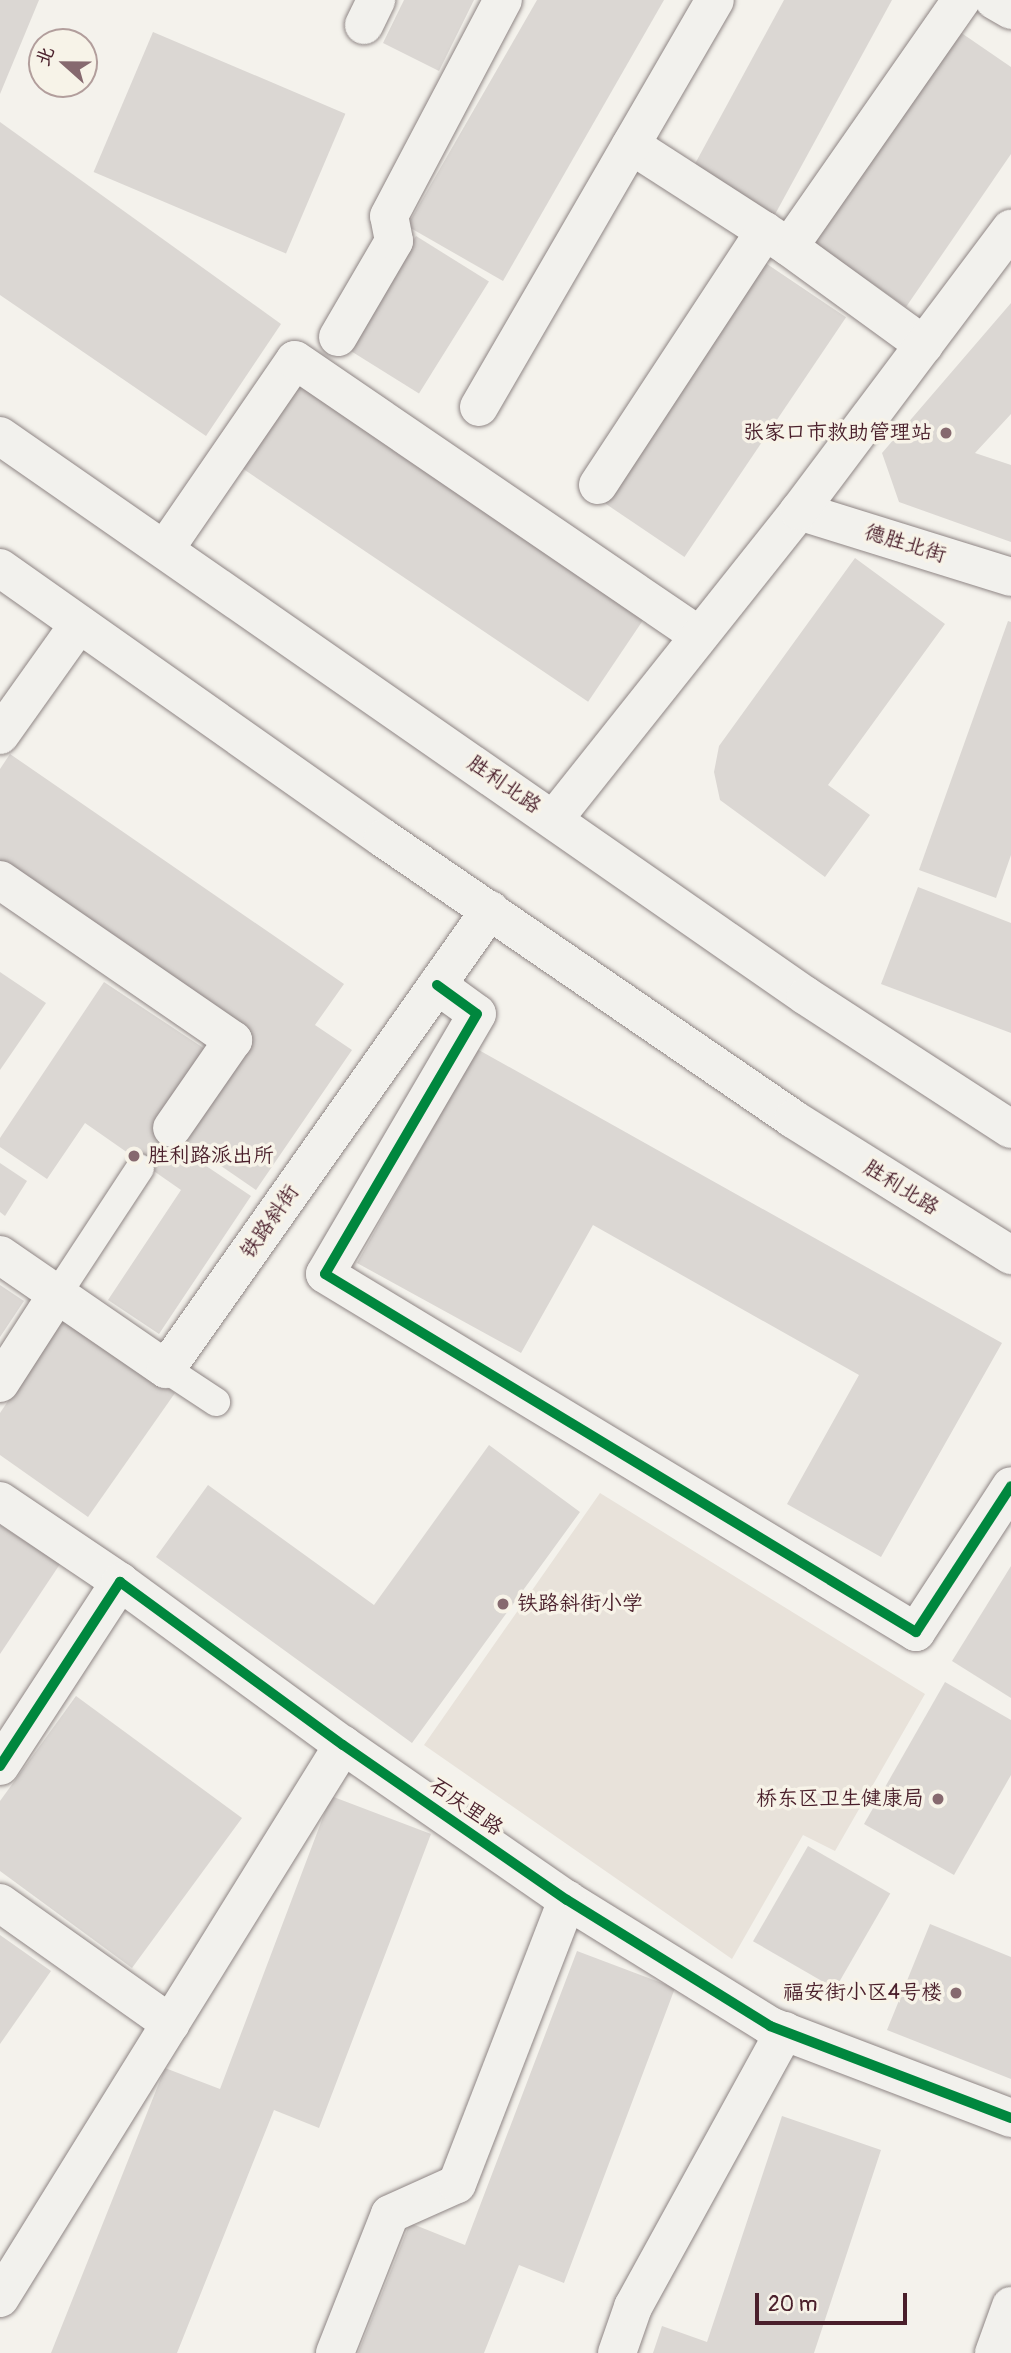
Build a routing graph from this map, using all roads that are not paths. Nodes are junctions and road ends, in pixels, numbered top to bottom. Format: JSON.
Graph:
{"nodes":[{"id":1,"x":503,"y":0,"type":"edge"},
{"id":2,"x":715,"y":0,"type":"edge"},
{"id":3,"x":961,"y":0,"type":"edge"},
{"id":4,"x":994,"y":0,"type":"edge"},
{"id":5,"x":1011,"y":10,"type":"edge"},
{"id":6,"x":631,"y":145,"type":"junction"},
{"id":7,"x":1011,"y":229,"type":"edge"},
{"id":8,"x":777,"y":239,"type":"junction"},
{"id":9,"x":338,"y":337,"type":"dead end"},
{"id":10,"x":924,"y":345,"type":"junction"},
{"id":11,"x":479,"y":407,"type":"dead end"},
{"id":12,"x":0,"y":436,"type":"edge"},
{"id":13,"x":598,"y":485,"type":"dead end"},
{"id":14,"x":799,"y":512,"type":"junction"},
{"id":15,"x":165,"y":549,"type":"junction"},
{"id":16,"x":0,"y":568,"type":"edge"},
{"id":17,"x":1011,"y":577,"type":"edge"},
{"id":18,"x":79,"y":624,"type":"junction"},
{"id":19,"x":699,"y":636,"type":"junction"},
{"id":20,"x":0,"y":735,"type":"edge"},
{"id":21,"x":554,"y":820,"type":"junction"},
{"id":22,"x":0,"y":880,"type":"edge"},
{"id":23,"x":490,"y":911,"type":"junction"},
{"id":24,"x":437,"y":985,"type":"junction"},
{"id":25,"x":172,"y":1128,"type":"dead end"},
{"id":26,"x":1011,"y":1129,"type":"edge"},
{"id":27,"x":140,"y":1168,"type":"dead end"},
{"id":28,"x":0,"y":1255,"type":"edge"},
{"id":29,"x":1011,"y":1255,"type":"edge"},
{"id":30,"x":58,"y":1293,"type":"junction"},
{"id":31,"x":166,"y":1369,"type":"junction"},
{"id":32,"x":0,"y":1383,"type":"edge"},
{"id":33,"x":216,"y":1402,"type":"dead end"},
{"id":34,"x":1011,"y":1486,"type":"edge"},
{"id":35,"x":0,"y":1501,"type":"edge"},
{"id":36,"x":120,"y":1581,"type":"junction"},
{"id":37,"x":343,"y":1745,"type":"junction"},
{"id":38,"x":0,"y":1766,"type":"edge"},
{"id":39,"x":567,"y":1900,"type":"junction"},
{"id":40,"x":0,"y":1903,"type":"edge"},
{"id":41,"x":171,"y":2024,"type":"junction"},
{"id":42,"x":785,"y":2031,"type":"junction"},
{"id":43,"x":1011,"y":2118,"type":"edge"},
{"id":44,"x":0,"y":2298,"type":"edge"},
{"id":45,"x":1011,"y":2306,"type":"edge"},
{"id":46,"x":335,"y":2353,"type":"edge"},
{"id":47,"x":617,"y":2353,"type":"edge"},
{"id":48,"x":994,"y":2353,"type":"edge"}],
"edges":[{"from":1,"to":9,"type":"main road"},
{"from":2,"to":6,"type":"main road"},
{"from":3,"to":8,"type":"main road"},
{"from":4,"to":5,"type":"main road"},
{"from":6,"to":8,"type":"main road"},
{"from":6,"to":11,"type":"main road"},
{"from":7,"to":10,"type":"main road"},
{"from":8,"to":10,"type":"main road"},
{"from":8,"to":13,"type":"main road"},
{"from":10,"to":14,"type":"main road"},
{"from":12,"to":15,"type":"main road","name":"胜利北路"},
{"from":14,"to":17,"type":"main road","name":"德胜北街"},
{"from":14,"to":19,"type":"main road"},
{"from":15,"to":19,"type":"main road"},
{"from":15,"to":21,"type":"main road","name":"胜利北路"},
{"from":16,"to":18,"type":"main road","name":"胜利北路"},
{"from":18,"to":20,"type":"main road"},
{"from":18,"to":23,"type":"main road","name":"胜利北路"},
{"from":19,"to":21,"type":"main road"},
{"from":21,"to":26,"type":"main road","name":"胜利北路"},
{"from":22,"to":25,"type":"main road"},
{"from":23,"to":24,"type":"main road","name":"铁路斜街"},
{"from":23,"to":29,"type":"main road","name":"胜利北路"},
{"from":24,"to":31,"type":"main road","name":"铁路斜街"},
{"from":24,"to":34,"type":"main road"},
{"from":27,"to":30,"type":"lane"},
{"from":28,"to":30,"type":"main road"},
{"from":30,"to":31,"type":"main road"},
{"from":30,"to":32,"type":"main road"},
{"from":31,"to":33,"type":"lane"},
{"from":35,"to":36,"type":"main road","name":"石庆里路"},
{"from":36,"to":37,"type":"main road","name":"石庆里路"},
{"from":36,"to":38,"type":"main road"},
{"from":37,"to":39,"type":"main road","name":"石庆里路"},
{"from":37,"to":41,"type":"main road"},
{"from":39,"to":42,"type":"main road","name":"石庆里路"},
{"from":39,"to":46,"type":"main road"},
{"from":40,"to":41,"type":"main road"},
{"from":41,"to":44,"type":"main road"},
{"from":42,"to":43,"type":"main road","name":"石庆里路"},
{"from":42,"to":47,"type":"main road"},
{"from":45,"to":48,"type":"main road"}]}
